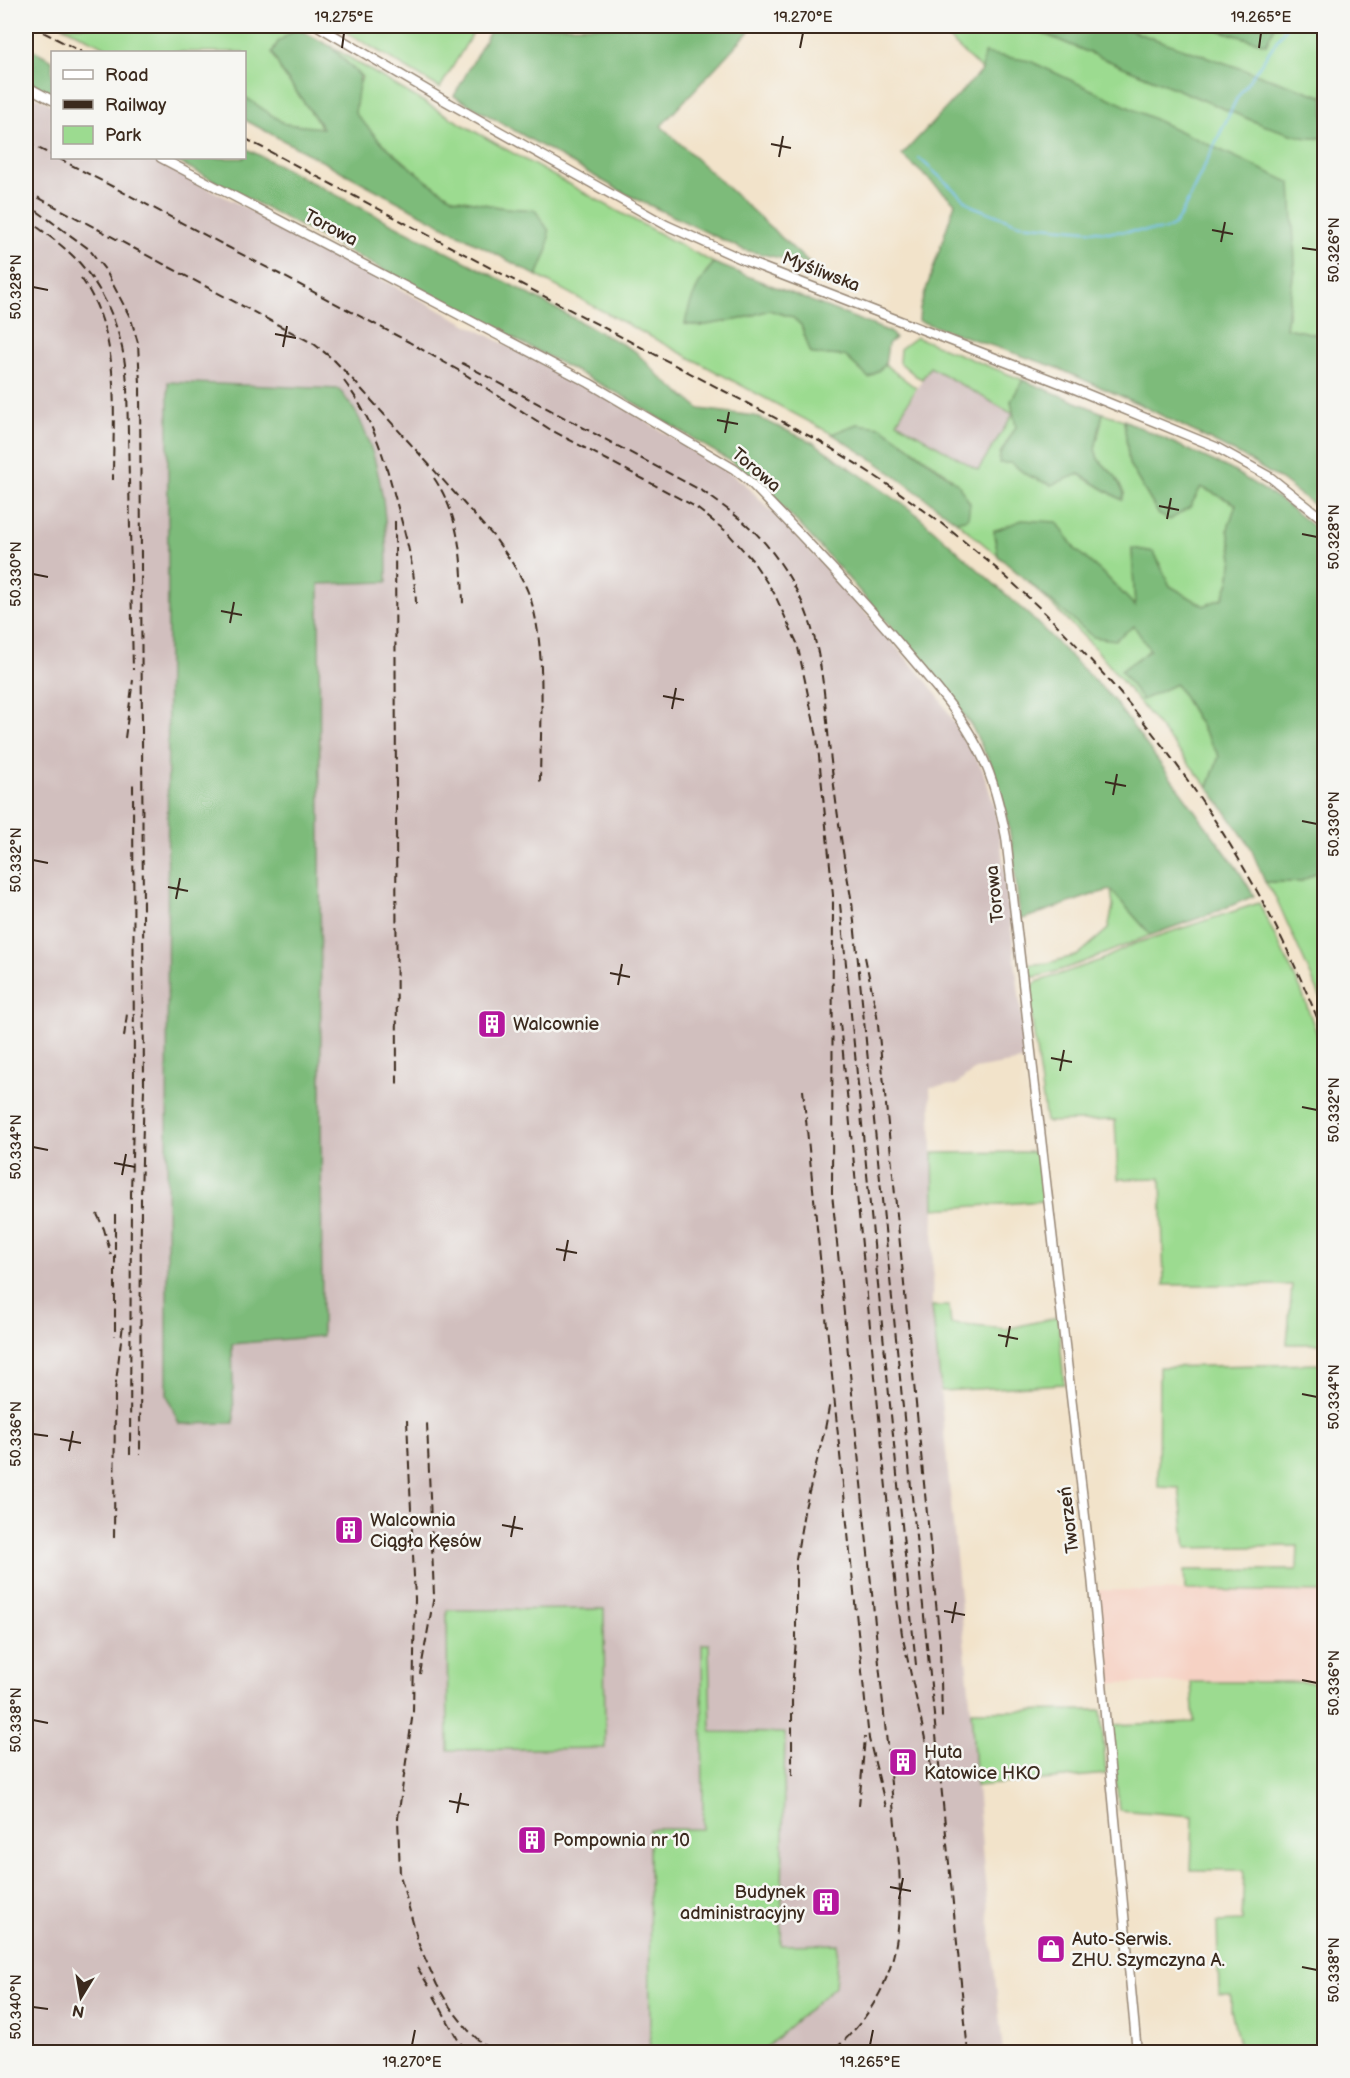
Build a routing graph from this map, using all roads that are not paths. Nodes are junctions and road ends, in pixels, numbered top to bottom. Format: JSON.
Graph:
{"nodes":[{"id":1,"x":318,"y":26,"type":"edge"},
{"id":2,"x":26,"y":86,"type":"edge"},
{"id":3,"x":51,"y":99,"type":"edge"},
{"id":4,"x":163,"y":159,"type":"edge"},
{"id":5,"x":1324,"y":520,"type":"edge"},
{"id":6,"x":1023,"y":984,"type":"joint"},
{"id":7,"x":1137,"y":2052,"type":"edge"}],
"edges":[{"from":1,"to":5,"type":"street","name":"Myśliwska"},
{"from":2,"to":3,"type":"street"},
{"from":4,"to":6,"type":"street","name":"Torowa"},
{"from":6,"to":7,"type":"street","name":"Tworzeń"}]}
